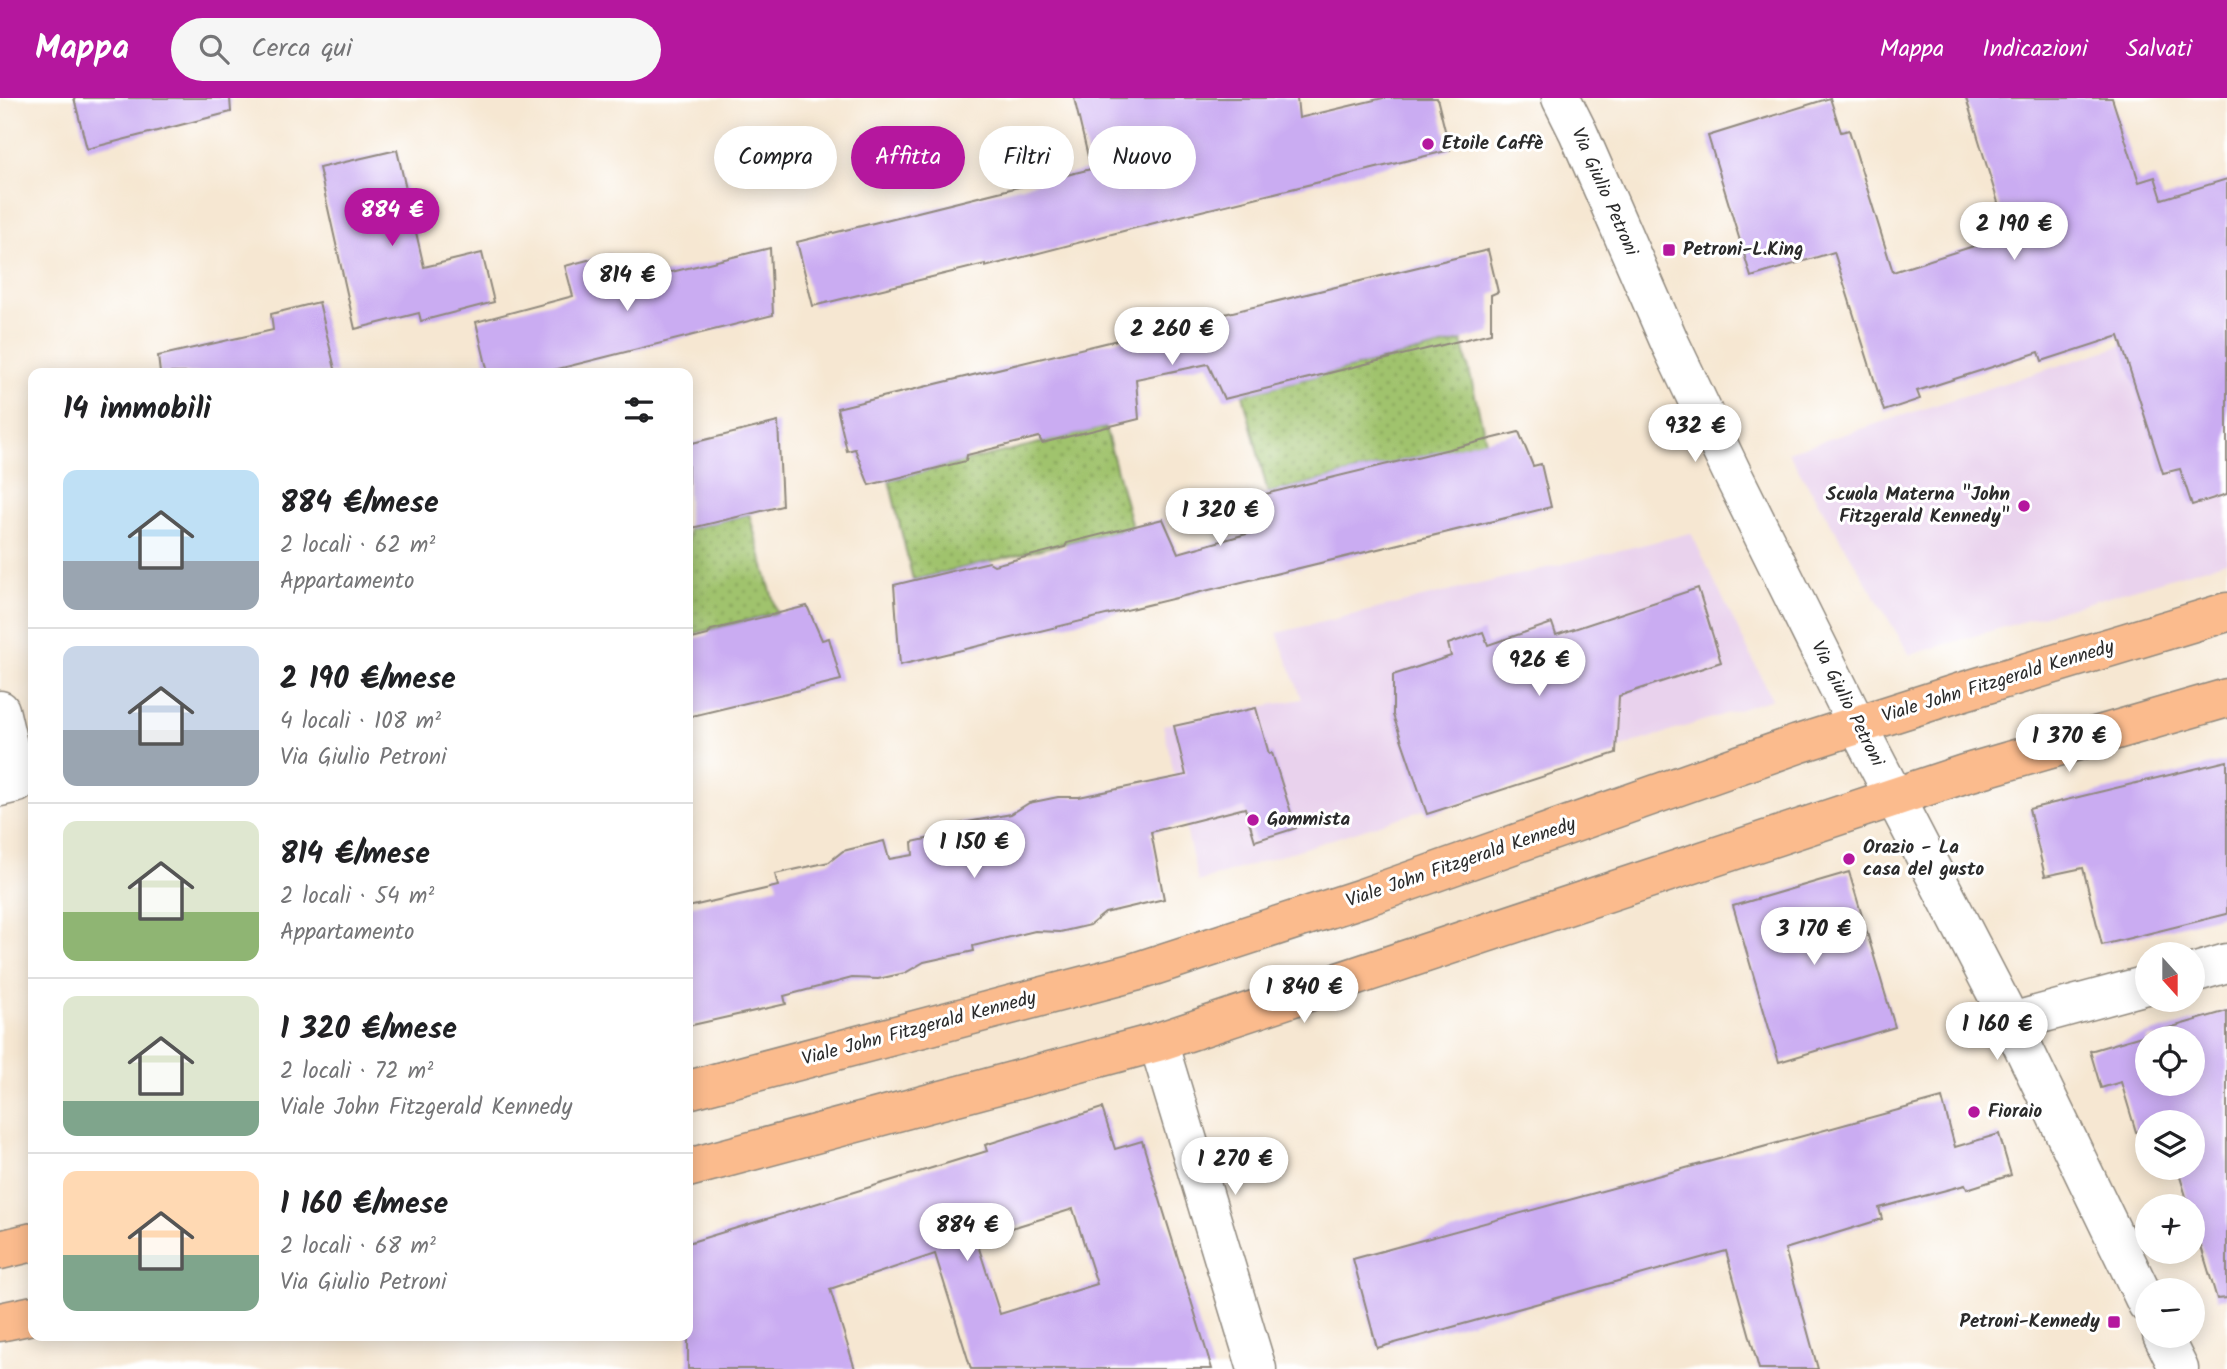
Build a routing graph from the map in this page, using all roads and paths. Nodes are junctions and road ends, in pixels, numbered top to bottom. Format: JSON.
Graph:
{"nodes":[{"id":1,"x":1561,"y":98,"type":"edge"},
{"id":2,"x":2227,"y":612,"type":"edge"},
{"id":3,"x":2227,"y":698,"type":"edge"},
{"id":4,"x":0,"y":710,"type":"edge"},
{"id":5,"x":1857,"y":726,"type":"junction"},
{"id":6,"x":0,"y":787,"type":"edge"},
{"id":7,"x":1895,"y":797,"type":"junction"},
{"id":8,"x":2227,"y":963,"type":"edge"},
{"id":9,"x":2205,"y":969,"type":"edge"},
{"id":10,"x":2135,"y":988,"type":"edge"},
{"id":11,"x":2011,"y":1022,"type":"junction"},
{"id":12,"x":1158,"y":1042,"type":"junction"},
{"id":13,"x":693,"y":1089,"type":"edge"},
{"id":14,"x":693,"y":1167,"type":"edge"},
{"id":15,"x":28,"y":1243,"type":"edge"},
{"id":16,"x":0,"y":1250,"type":"edge"},
{"id":17,"x":2135,"y":1279,"type":"edge"},
{"id":18,"x":28,"y":1316,"type":"edge"},
{"id":19,"x":0,"y":1322,"type":"edge"},
{"id":20,"x":2168,"y":1348,"type":"edge"},
{"id":21,"x":1256,"y":1369,"type":"edge"},
{"id":22,"x":2179,"y":1369,"type":"edge"}],
"edges":[{"from":1,"to":5,"type":"street","name":"Via Giulio Petroni"},
{"from":2,"to":5,"type":"main road","name":"Viale John Fitzgerald Kennedy"},
{"from":3,"to":7,"type":"main road"},
{"from":4,"to":6,"type":"street"},
{"from":5,"to":7,"type":"street","name":"Via Giulio Petroni"},
{"from":5,"to":13,"type":"main road","name":"Viale John Fitzgerald Kennedy"},
{"from":7,"to":11,"type":"street","name":"Via Giulio Petroni"},
{"from":7,"to":12,"type":"main road"},
{"from":8,"to":9,"type":"street"},
{"from":10,"to":11,"type":"street"},
{"from":11,"to":17,"type":"street","name":"Via Giulio Petroni"},
{"from":12,"to":14,"type":"main road"},
{"from":12,"to":21,"type":"street"},
{"from":15,"to":16,"type":"main road"},
{"from":18,"to":19,"type":"main road"},
{"from":20,"to":22,"type":"street"}]}
